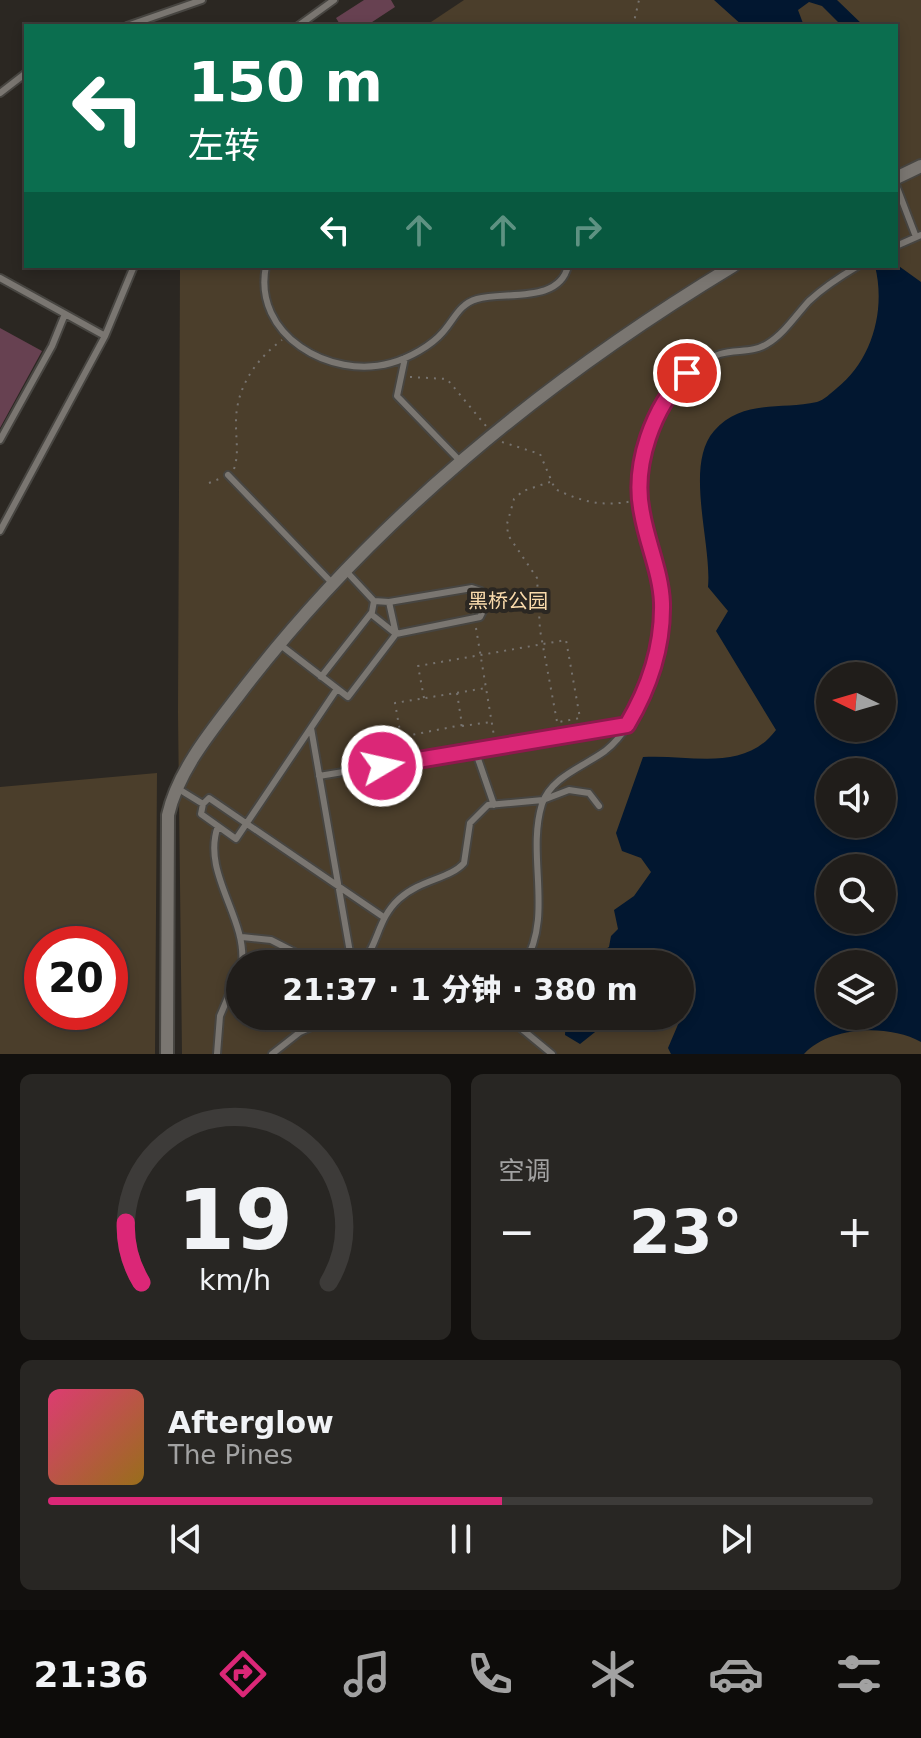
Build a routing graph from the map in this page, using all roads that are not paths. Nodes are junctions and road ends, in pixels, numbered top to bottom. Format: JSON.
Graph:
{"nodes":[{"id":1,"x":202,"y":0,"type":"edge"},
{"id":2,"x":334,"y":0,"type":"edge"},
{"id":3,"x":133,"y":24,"type":"edge"},
{"id":4,"x":301,"y":24,"type":"edge"},
{"id":5,"x":24,"y":75,"type":"edge"},
{"id":6,"x":0,"y":93,"type":"edge"},
{"id":7,"x":921,"y":166,"type":"edge"},
{"id":8,"x":898,"y":177,"type":"edge"},
{"id":9,"x":898,"y":190,"type":"edge"},
{"id":10,"x":918,"y":236,"type":"edge"},
{"id":11,"x":898,"y":245,"type":"edge"},
{"id":12,"x":133,"y":268,"type":"edge"},
{"id":13,"x":266,"y":268,"type":"edge"},
{"id":14,"x":567,"y":268,"type":"edge"},
{"id":15,"x":730,"y":268,"type":"edge"},
{"id":16,"x":855,"y":268,"type":"edge"},
{"id":17,"x":0,"y":278,"type":"edge"},
{"id":18,"x":65,"y":314,"type":"junction"},
{"id":19,"x":105,"y":336,"type":"junction"},
{"id":20,"x":405,"y":358,"type":"junction"},
{"id":21,"x":0,"y":440,"type":"edge"},
{"id":22,"x":462,"y":463,"type":"junction"},
{"id":23,"x":228,"y":475,"type":"road end"},
{"id":24,"x":0,"y":531,"type":"edge"},
{"id":25,"x":346,"y":571,"type":"junction"},
{"id":26,"x":333,"y":584,"type":"junction"},
{"id":27,"x":374,"y":601,"type":"junction"},
{"id":28,"x":389,"y":602,"type":"junction"},
{"id":29,"x":371,"y":614,"type":"junction"},
{"id":30,"x":396,"y":634,"type":"junction"},
{"id":31,"x":278,"y":643,"type":"junction"},
{"id":32,"x":321,"y":677,"type":"junction"},
{"id":33,"x":337,"y":689,"type":"junction"},
{"id":34,"x":627,"y":725,"type":"junction"},
{"id":35,"x":311,"y":728,"type":"junction"},
{"id":36,"x":475,"y":750,"type":"junction"},
{"id":37,"x":319,"y":776,"type":"junction"},
{"id":38,"x":177,"y":788,"type":"junction"},
{"id":39,"x":543,"y":800,"type":"junction"},
{"id":40,"x":203,"y":804,"type":"junction"},
{"id":41,"x":494,"y":805,"type":"junction"},
{"id":42,"x":599,"y":806,"type":"dead end"},
{"id":43,"x":246,"y":823,"type":"junction"},
{"id":44,"x":218,"y":826,"type":"junction"},
{"id":45,"x":338,"y":886,"type":"junction"},
{"id":46,"x":382,"y":916,"type":"junction"},
{"id":47,"x":242,"y":937,"type":"junction"},
{"id":48,"x":242,"y":950,"type":"edge"},
{"id":49,"x":291,"y":950,"type":"edge"},
{"id":50,"x":349,"y":950,"type":"edge"},
{"id":51,"x":367,"y":950,"type":"edge"},
{"id":52,"x":530,"y":950,"type":"edge"},
{"id":53,"x":226,"y":1002,"type":"edge"},
{"id":54,"x":305,"y":1030,"type":"edge"},
{"id":55,"x":523,"y":1030,"type":"edge"},
{"id":56,"x":167,"y":1054,"type":"edge"},
{"id":57,"x":217,"y":1054,"type":"edge"},
{"id":58,"x":272,"y":1054,"type":"edge"},
{"id":59,"x":552,"y":1054,"type":"edge"}],
"edges":[{"from":1,"to":3,"type":"lane"},
{"from":2,"to":4,"type":"lane"},
{"from":5,"to":6,"type":"lane"},
{"from":7,"to":8,"type":"street"},
{"from":9,"to":10,"type":"lane"},
{"from":10,"to":11,"type":"lane"},
{"from":12,"to":19,"type":"lane"},
{"from":13,"to":20,"type":"lane"},
{"from":14,"to":20,"type":"lane"},
{"from":15,"to":22,"type":"street"},
{"from":16,"to":34,"type":"lane"},
{"from":17,"to":18,"type":"lane"},
{"from":18,"to":19,"type":"lane"},
{"from":18,"to":21,"type":"lane"},
{"from":19,"to":24,"type":"lane"},
{"from":20,"to":22,"type":"lane"},
{"from":22,"to":25,"type":"street"},
{"from":23,"to":26,"type":"lane"},
{"from":25,"to":26,"type":"street"},
{"from":25,"to":27,"type":"lane"},
{"from":26,"to":31,"type":"street"},
{"from":27,"to":28,"type":"lane"},
{"from":27,"to":29,"type":"lane"},
{"from":28,"to":30,"type":"lane"},
{"from":28,"to":30,"type":"lane"},
{"from":29,"to":30,"type":"lane"},
{"from":29,"to":32,"type":"lane"},
{"from":30,"to":33,"type":"lane"},
{"from":31,"to":32,"type":"lane"},
{"from":31,"to":38,"type":"street"},
{"from":32,"to":33,"type":"lane"},
{"from":33,"to":35,"type":"lane"},
{"from":34,"to":36,"type":"lane"},
{"from":34,"to":39,"type":"lane"},
{"from":35,"to":37,"type":"lane"},
{"from":35,"to":43,"type":"lane"},
{"from":36,"to":37,"type":"lane"},
{"from":36,"to":41,"type":"lane"},
{"from":37,"to":45,"type":"lane"},
{"from":38,"to":40,"type":"lane"},
{"from":38,"to":56,"type":"street"},
{"from":39,"to":41,"type":"lane"},
{"from":39,"to":42,"type":"lane"},
{"from":39,"to":52,"type":"lane"},
{"from":40,"to":43,"type":"lane"},
{"from":40,"to":44,"type":"lane"},
{"from":41,"to":46,"type":"lane"},
{"from":43,"to":44,"type":"lane"},
{"from":43,"to":45,"type":"lane"},
{"from":44,"to":47,"type":"lane"},
{"from":45,"to":46,"type":"lane"},
{"from":45,"to":50,"type":"lane"},
{"from":46,"to":51,"type":"lane"},
{"from":47,"to":48,"type":"lane"},
{"from":47,"to":49,"type":"lane"},
{"from":53,"to":57,"type":"lane"},
{"from":54,"to":58,"type":"lane"},
{"from":55,"to":59,"type":"lane"}]}
